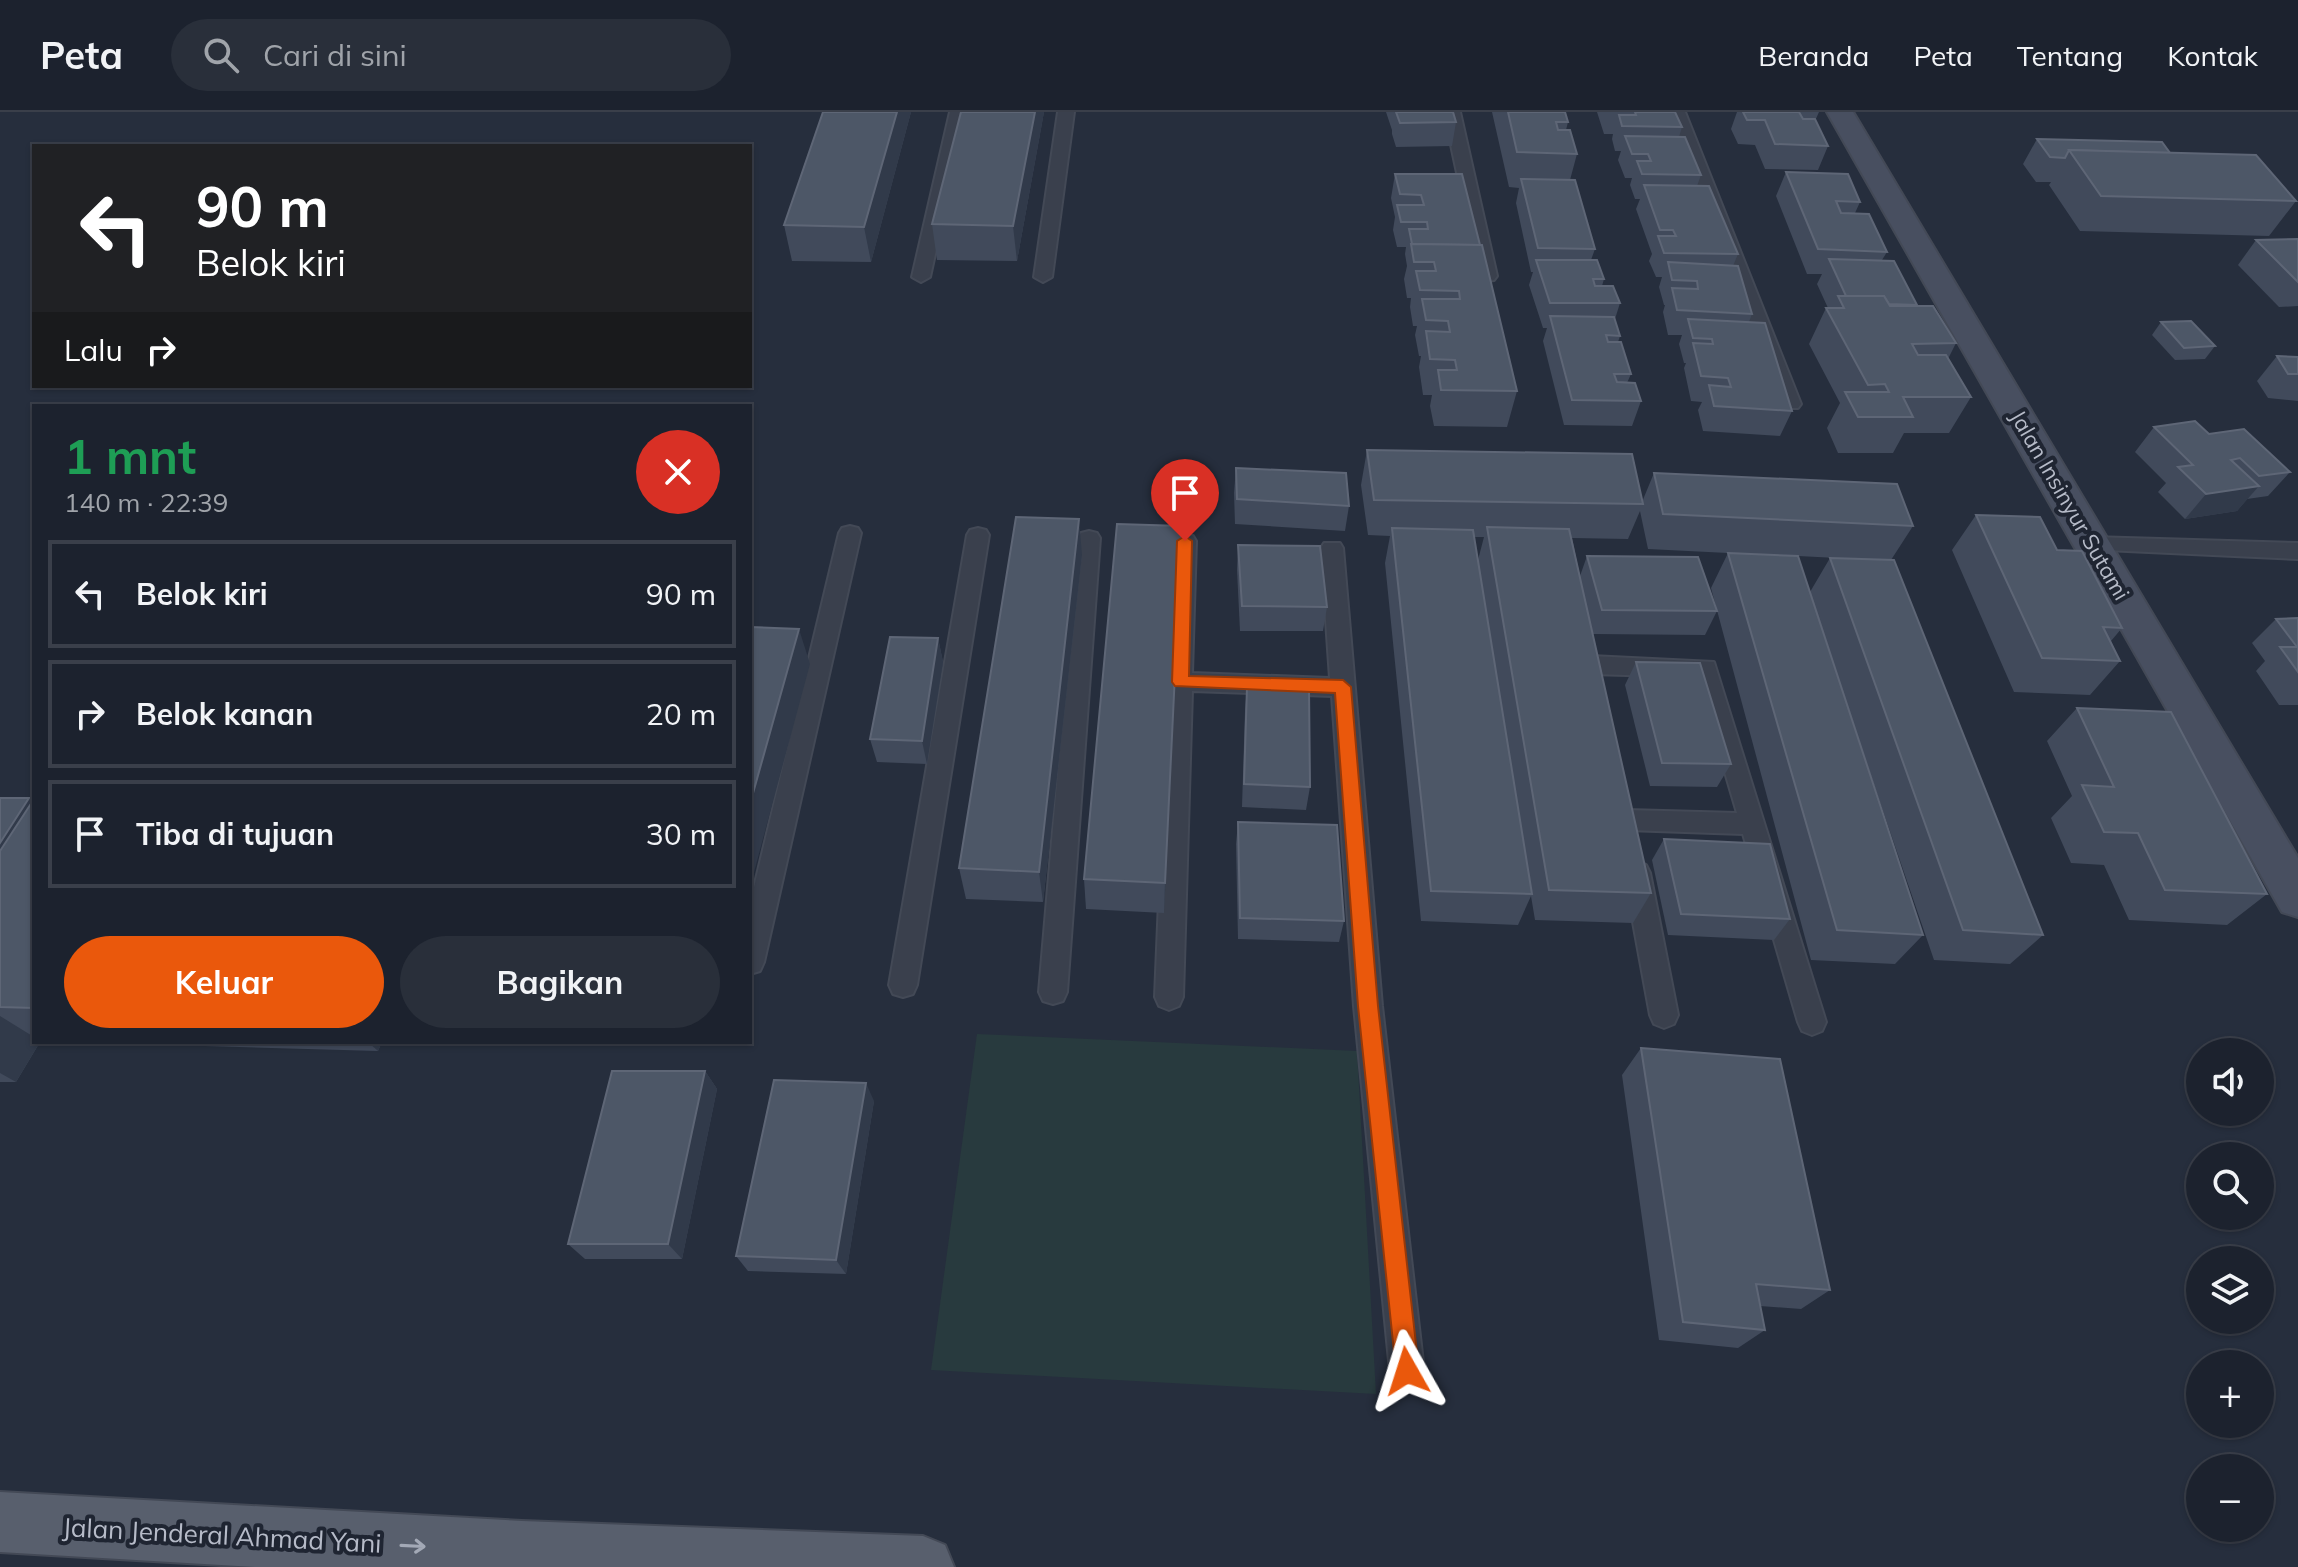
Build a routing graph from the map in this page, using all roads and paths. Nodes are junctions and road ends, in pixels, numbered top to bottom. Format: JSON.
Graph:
{"nodes":[{"id":1,"x":958,"y":112,"type":"edge"},
{"id":2,"x":1066,"y":112,"type":"edge"},
{"id":3,"x":1452,"y":112,"type":"edge"},
{"id":4,"x":1677,"y":112,"type":"edge"},
{"id":5,"x":1840,"y":112,"type":"edge"},
{"id":6,"x":921,"y":277,"type":"dead end"},
{"id":7,"x":1043,"y":277,"type":"dead end"},
{"id":8,"x":1492,"y":295,"type":"edge"},
{"id":9,"x":1791,"y":404,"type":"edge"},
{"id":10,"x":850,"y":533,"type":"dead end"},
{"id":11,"x":978,"y":535,"type":"dead end"},
{"id":12,"x":1089,"y":538,"type":"dead end"},
{"id":13,"x":1185,"y":541,"type":"edge"},
{"id":14,"x":2092,"y":544,"type":"junction"},
{"id":15,"x":1332,"y":548,"type":"dead end"},
{"id":16,"x":2298,"y":551,"type":"edge"},
{"id":17,"x":1585,"y":637,"type":"edge"},
{"id":18,"x":1591,"y":665,"type":"junction"},
{"id":19,"x":1180,"y":682,"type":"junction"},
{"id":20,"x":1343,"y":687,"type":"junction"},
{"id":21,"x":1598,"y":696,"type":"edge"},
{"id":22,"x":1620,"y":789,"type":"edge"},
{"id":23,"x":1627,"y":820,"type":"junction"},
{"id":24,"x":1753,"y":824,"type":"junction"},
{"id":25,"x":2298,"y":898,"type":"edge"},
{"id":26,"x":752,"y":953,"type":"edge"},
{"id":27,"x":903,"y":985,"type":"dead end"},
{"id":28,"x":1053,"y":992,"type":"dead end"},
{"id":29,"x":1169,"y":997,"type":"dead end"},
{"id":30,"x":1664,"y":1015,"type":"dead end"},
{"id":31,"x":1812,"y":1022,"type":"dead end"},
{"id":32,"x":1407,"y":1371,"type":"dead end"},
{"id":33,"x":0,"y":1522,"type":"edge"},
{"id":34,"x":923,"y":1567,"type":"edge"}],
"edges":[{"from":1,"to":6,"type":"lane"},
{"from":2,"to":7,"type":"lane"},
{"from":3,"to":8,"type":"lane"},
{"from":4,"to":9,"type":"lane"},
{"from":5,"to":14,"type":"street","name":"Jalan Insinyur Sutami"},
{"from":10,"to":26,"type":"lane"},
{"from":11,"to":27,"type":"lane"},
{"from":12,"to":28,"type":"lane"},
{"from":13,"to":19,"type":"lane"},
{"from":14,"to":16,"type":"lane"},
{"from":14,"to":25,"type":"street","name":"Jalan Insinyur Sutami"},
{"from":15,"to":20,"type":"lane"},
{"from":17,"to":18,"type":"lane"},
{"from":18,"to":21,"type":"lane"},
{"from":18,"to":24,"type":"lane"},
{"from":19,"to":20,"type":"lane"},
{"from":19,"to":29,"type":"lane"},
{"from":20,"to":32,"type":"lane"},
{"from":22,"to":23,"type":"lane"},
{"from":23,"to":24,"type":"lane"},
{"from":23,"to":30,"type":"lane"},
{"from":24,"to":31,"type":"lane"},
{"from":33,"to":34,"type":"main road","name":"Jalan Jenderal Ahmad Yani","one_way":true}]}
